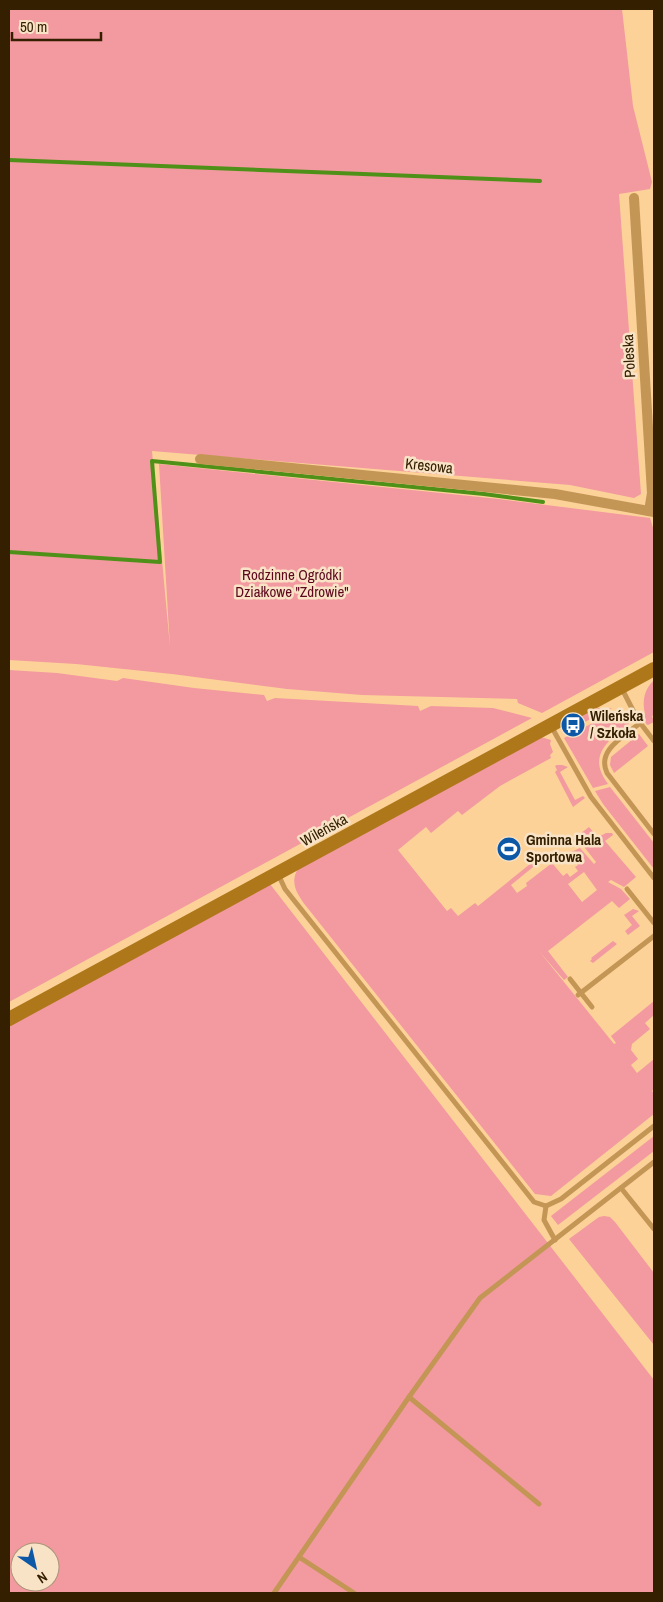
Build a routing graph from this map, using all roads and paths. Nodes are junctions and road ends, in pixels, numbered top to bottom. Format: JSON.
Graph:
{"nodes":[{"id":1,"x":634,"y":198,"type":"dead end"},
{"id":2,"x":200,"y":458,"type":"dead end"},
{"id":3,"x":652,"y":512,"type":"edge"},
{"id":4,"x":654,"y":669,"type":"edge"},
{"id":5,"x":621,"y":686,"type":"junction"},
{"id":6,"x":640,"y":723,"type":"junction"},
{"id":7,"x":550,"y":725,"type":"junction"},
{"id":8,"x":654,"y":730,"type":"edge"},
{"id":9,"x":648,"y":733,"type":"junction"},
{"id":10,"x":654,"y":742,"type":"edge"},
{"id":11,"x":654,"y":834,"type":"edge"},
{"id":12,"x":278,"y":873,"type":"junction"},
{"id":13,"x":654,"y":878,"type":"edge"},
{"id":14,"x":627,"y":889,"type":"dead end"},
{"id":15,"x":654,"y":923,"type":"edge"},
{"id":16,"x":654,"y":936,"type":"edge"},
{"id":17,"x":570,"y":979,"type":"dead end"},
{"id":18,"x":580,"y":994,"type":"junction"},
{"id":19,"x":592,"y":1007,"type":"dead end"},
{"id":20,"x":9,"y":1019,"type":"edge"},
{"id":21,"x":654,"y":1126,"type":"edge"},
{"id":22,"x":654,"y":1162,"type":"edge"},
{"id":23,"x":621,"y":1188,"type":"junction"},
{"id":24,"x":546,"y":1206,"type":"junction"},
{"id":25,"x":654,"y":1229,"type":"edge"},
{"id":26,"x":555,"y":1240,"type":"junction"},
{"id":27,"x":409,"y":1396,"type":"junction"},
{"id":28,"x":539,"y":1504,"type":"dead end"},
{"id":29,"x":298,"y":1557,"type":"junction"},
{"id":30,"x":274,"y":1593,"type":"edge"},
{"id":31,"x":354,"y":1593,"type":"edge"}],
"edges":[{"from":1,"to":3,"type":"street","name":"Poleska"},
{"from":2,"to":3,"type":"street","name":"Kresowa"},
{"from":4,"to":5,"type":"street","name":"Wileńska"},
{"from":5,"to":6,"type":"lane"},
{"from":5,"to":7,"type":"street","name":"Wileńska"},
{"from":6,"to":9,"type":"lane"},
{"from":6,"to":11,"type":"lane"},
{"from":7,"to":12,"type":"street","name":"Wileńska"},
{"from":7,"to":13,"type":"lane"},
{"from":8,"to":9,"type":"lane"},
{"from":9,"to":10,"type":"lane"},
{"from":12,"to":20,"type":"street","name":"Wileńska"},
{"from":12,"to":24,"type":"lane"},
{"from":14,"to":15,"type":"lane"},
{"from":16,"to":18,"type":"lane"},
{"from":17,"to":18,"type":"lane"},
{"from":18,"to":19,"type":"lane"},
{"from":21,"to":24,"type":"lane"},
{"from":22,"to":23,"type":"lane"},
{"from":23,"to":25,"type":"lane"},
{"from":23,"to":26,"type":"lane"},
{"from":24,"to":26,"type":"lane"},
{"from":26,"to":27,"type":"lane"},
{"from":27,"to":28,"type":"lane"},
{"from":27,"to":29,"type":"lane"},
{"from":29,"to":30,"type":"lane"},
{"from":29,"to":31,"type":"lane"}]}
